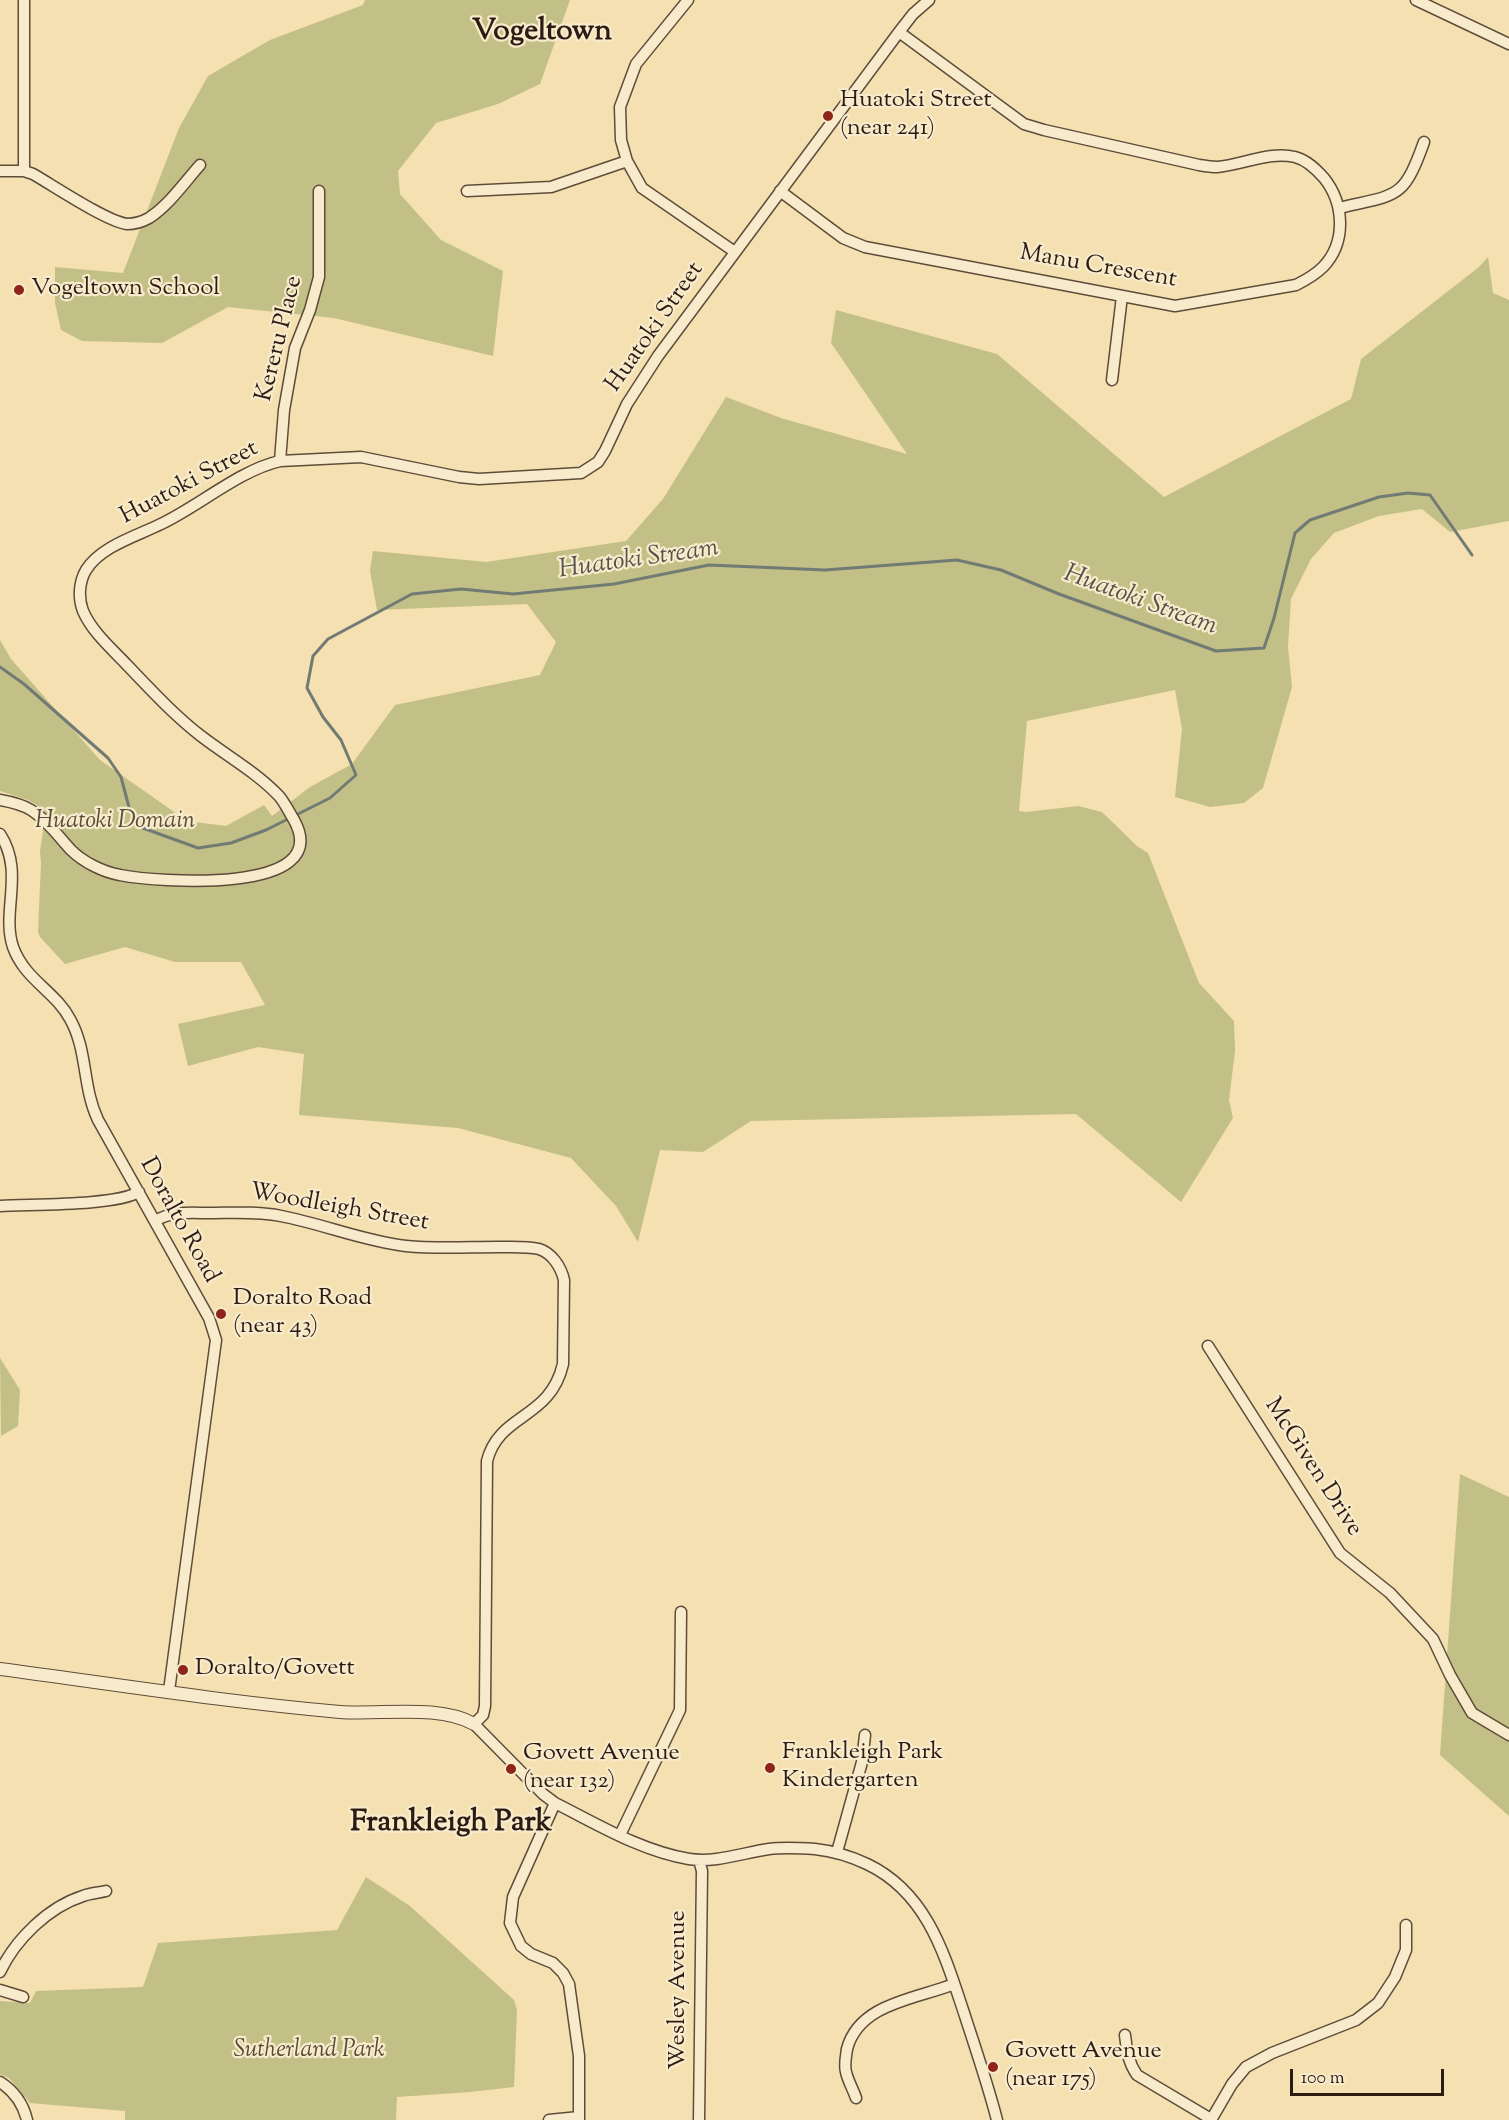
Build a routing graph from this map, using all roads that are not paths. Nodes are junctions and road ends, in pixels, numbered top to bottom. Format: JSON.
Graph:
{"nodes":[{"id":1,"x":24,"y":0,"type":"edge"},
{"id":2,"x":688,"y":0,"type":"edge"},
{"id":3,"x":929,"y":0,"type":"edge"},
{"id":4,"x":1416,"y":0,"type":"edge"},
{"id":5,"x":899,"y":32,"type":"junction"},
{"id":6,"x":1509,"y":44,"type":"edge"},
{"id":7,"x":1424,"y":142,"type":"dead end"},
{"id":8,"x":627,"y":161,"type":"junction"},
{"id":9,"x":200,"y":165,"type":"dead end"},
{"id":10,"x":0,"y":171,"type":"edge"},
{"id":11,"x":24,"y":171,"type":"junction"},
{"id":12,"x":319,"y":191,"type":"dead end"},
{"id":13,"x":467,"y":191,"type":"dead end"},
{"id":14,"x":780,"y":191,"type":"junction"},
{"id":15,"x":1340,"y":208,"type":"junction"},
{"id":16,"x":735,"y":252,"type":"junction"},
{"id":17,"x":1122,"y":296,"type":"junction"},
{"id":18,"x":1112,"y":380,"type":"dead end"},
{"id":19,"x":280,"y":461,"type":"junction"},
{"id":20,"x":0,"y":800,"type":"edge"},
{"id":21,"x":0,"y":834,"type":"edge"},
{"id":22,"x":139,"y":1192,"type":"junction"},
{"id":23,"x":0,"y":1206,"type":"edge"},
{"id":24,"x":155,"y":1221,"type":"junction"},
{"id":25,"x":1208,"y":1346,"type":"dead end"},
{"id":26,"x":681,"y":1612,"type":"dead end"},
{"id":27,"x":0,"y":1669,"type":"edge"},
{"id":28,"x":169,"y":1691,"type":"junction"},
{"id":29,"x":474,"y":1724,"type":"junction"},
{"id":30,"x":864,"y":1735,"type":"dead end"},
{"id":31,"x":1509,"y":1735,"type":"edge"},
{"id":32,"x":555,"y":1803,"type":"junction"},
{"id":33,"x":620,"y":1835,"type":"junction"},
{"id":34,"x":837,"y":1852,"type":"junction"},
{"id":35,"x":699,"y":1860,"type":"junction"},
{"id":36,"x":106,"y":1891,"type":"dead end"},
{"id":37,"x":1406,"y":1925,"type":"dead end"},
{"id":38,"x":0,"y":1972,"type":"edge"},
{"id":39,"x":954,"y":1984,"type":"junction"},
{"id":40,"x":0,"y":1990,"type":"edge"},
{"id":41,"x":23,"y":1997,"type":"dead end"},
{"id":42,"x":1125,"y":2035,"type":"dead end"},
{"id":43,"x":0,"y":2082,"type":"edge"},
{"id":44,"x":856,"y":2098,"type":"dead end"},
{"id":45,"x":579,"y":2119,"type":"edge"},
{"id":46,"x":27,"y":2120,"type":"edge"},
{"id":47,"x":549,"y":2120,"type":"edge"},
{"id":48,"x":699,"y":2120,"type":"edge"},
{"id":49,"x":997,"y":2120,"type":"edge"},
{"id":50,"x":1211,"y":2120,"type":"edge"}],
"edges":[{"from":1,"to":11,"type":"street"},
{"from":2,"to":8,"type":"street"},
{"from":3,"to":5,"type":"street","name":"Huatoki Street"},
{"from":4,"to":6,"type":"street"},
{"from":5,"to":14,"type":"street","name":"Huatoki Street"},
{"from":5,"to":15,"type":"street"},
{"from":7,"to":15,"type":"street"},
{"from":8,"to":13,"type":"street"},
{"from":8,"to":16,"type":"street"},
{"from":9,"to":11,"type":"street"},
{"from":10,"to":11,"type":"street"},
{"from":12,"to":19,"type":"street","name":"Kereru Place"},
{"from":14,"to":16,"type":"street","name":"Huatoki Street"},
{"from":14,"to":17,"type":"street","name":"Manu Crescent"},
{"from":15,"to":17,"type":"street","name":"Manu Crescent"},
{"from":16,"to":19,"type":"street","name":"Huatoki Street"},
{"from":17,"to":18,"type":"street"},
{"from":19,"to":20,"type":"street","name":"Huatoki Street"},
{"from":21,"to":22,"type":"street","name":"Doralto Road"},
{"from":22,"to":23,"type":"street"},
{"from":22,"to":24,"type":"street","name":"Doralto Road"},
{"from":24,"to":28,"type":"street","name":"Doralto Road"},
{"from":24,"to":29,"type":"street","name":"Woodleigh Street"},
{"from":25,"to":31,"type":"street","name":"McGiven Drive"},
{"from":26,"to":33,"type":"street"},
{"from":27,"to":28,"type":"street"},
{"from":28,"to":29,"type":"street"},
{"from":29,"to":32,"type":"street"},
{"from":30,"to":34,"type":"street"},
{"from":32,"to":33,"type":"street"},
{"from":32,"to":45,"type":"street"},
{"from":33,"to":35,"type":"street"},
{"from":34,"to":35,"type":"street"},
{"from":34,"to":39,"type":"street"},
{"from":35,"to":48,"type":"street","name":"Wesley Avenue"},
{"from":36,"to":38,"type":"street"},
{"from":37,"to":50,"type":"street"},
{"from":39,"to":44,"type":"street"},
{"from":39,"to":49,"type":"street"},
{"from":40,"to":41,"type":"street"},
{"from":42,"to":50,"type":"street"},
{"from":43,"to":46,"type":"street"},
{"from":45,"to":47,"type":"street"}]}
